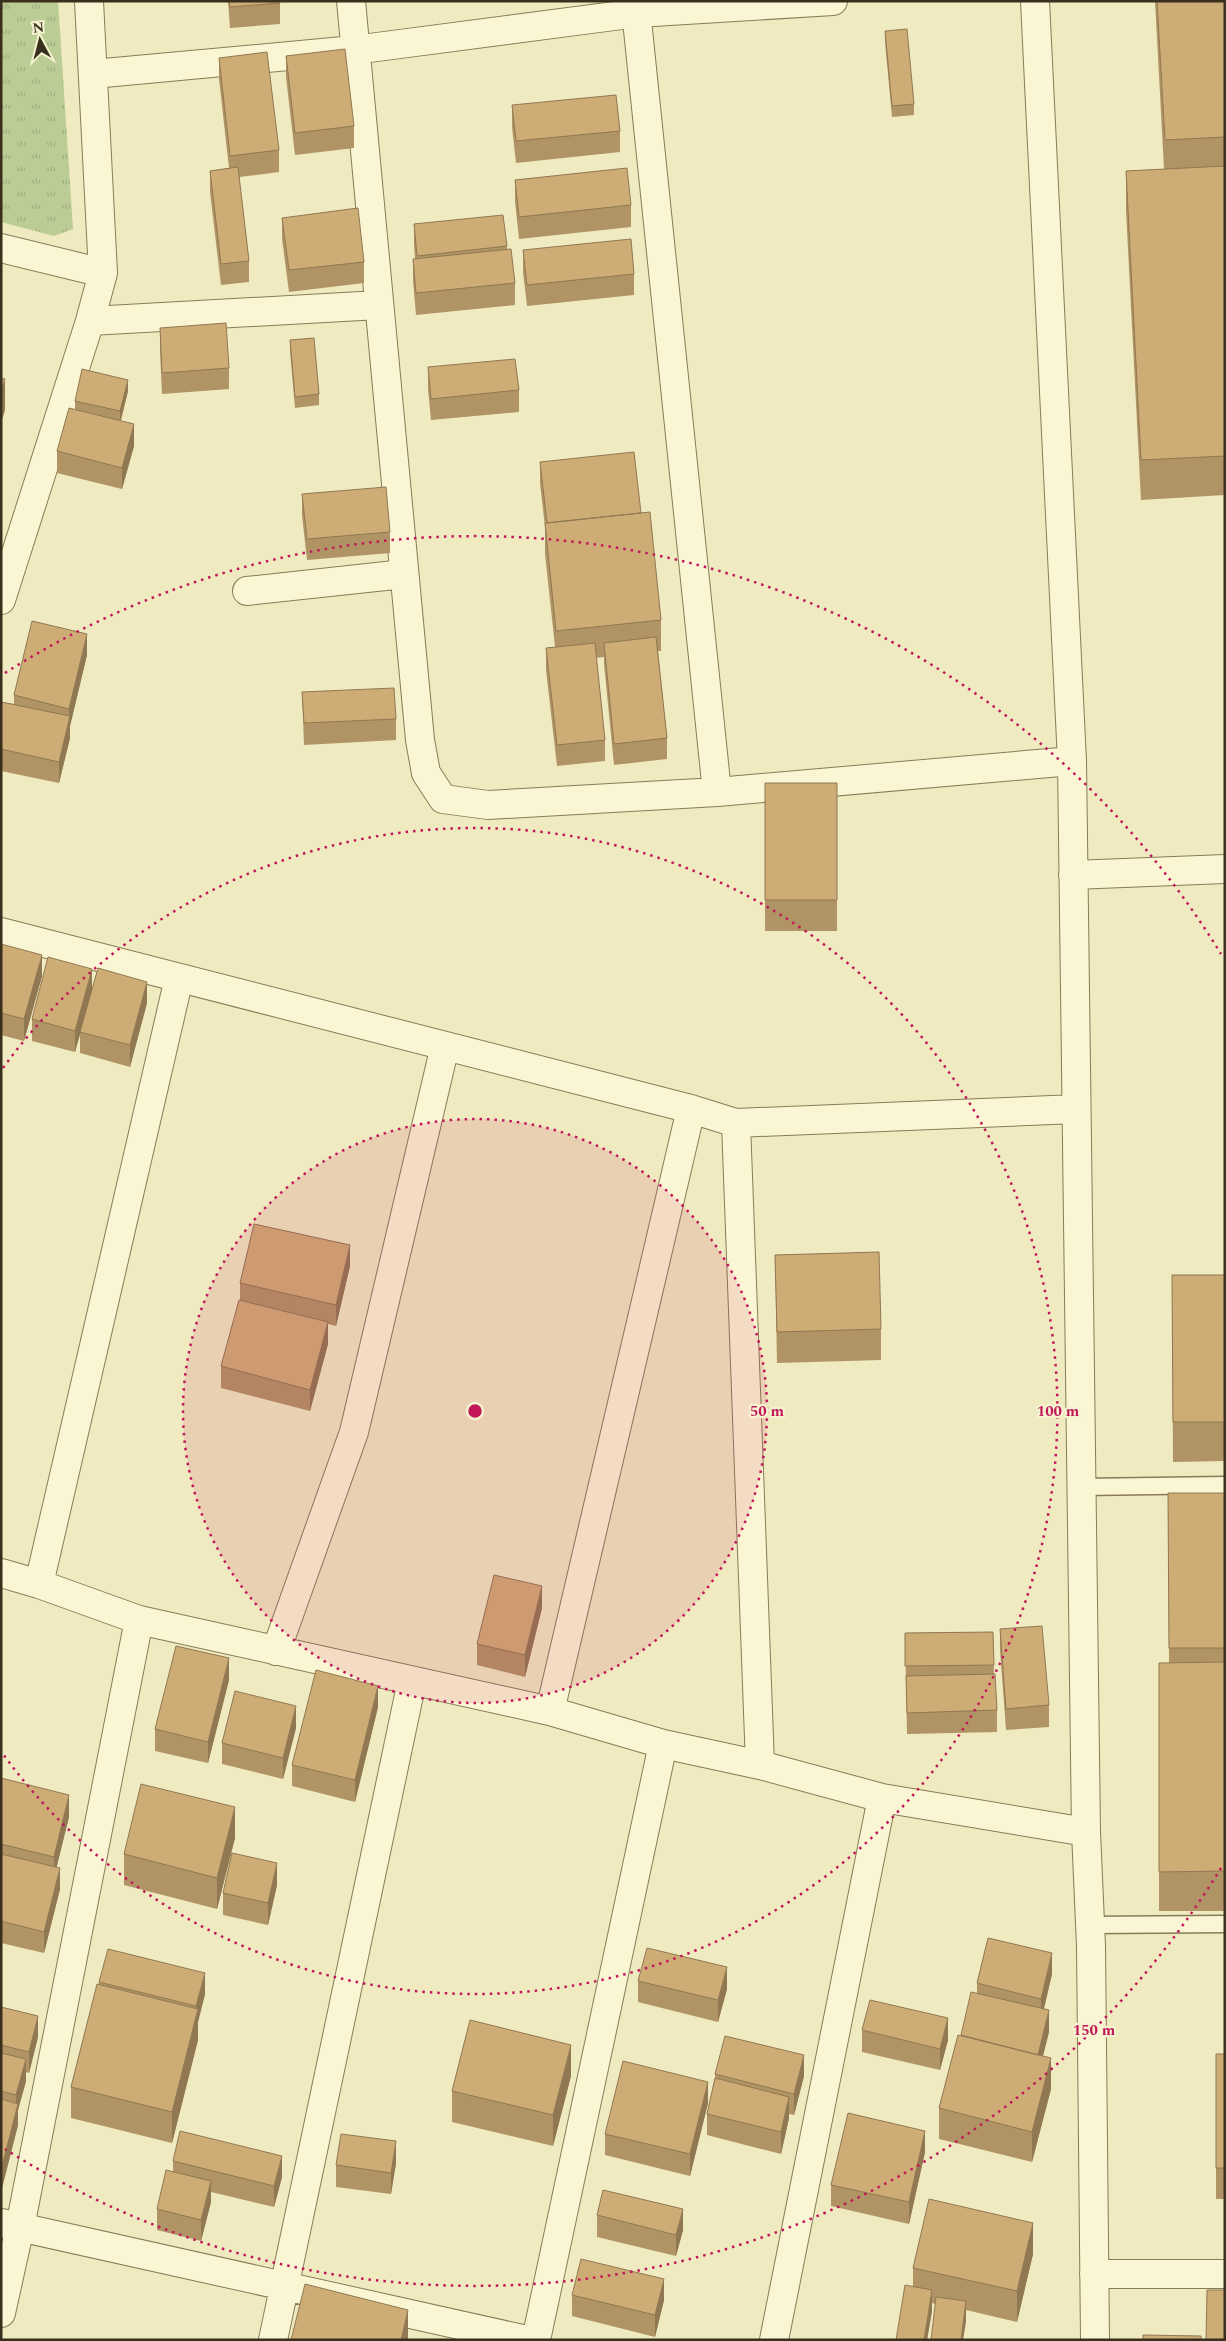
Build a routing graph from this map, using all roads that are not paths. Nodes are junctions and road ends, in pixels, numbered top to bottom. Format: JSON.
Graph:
{"nodes":[{"id":1,"x":89,"y":1,"type":"edge"},
{"id":2,"x":351,"y":1,"type":"edge"},
{"id":3,"x":833,"y":1,"type":"edge"},
{"id":4,"x":1035,"y":1,"type":"edge"},
{"id":5,"x":636,"y":7,"type":"edge"},
{"id":6,"x":354,"y":50,"type":"junction"},
{"id":7,"x":93,"y":74,"type":"junction"},
{"id":8,"x":1,"y":248,"type":"edge"},
{"id":9,"x":103,"y":273,"type":"junction"},
{"id":10,"x":379,"y":304,"type":"junction"},
{"id":11,"x":90,"y":321,"type":"junction"},
{"id":12,"x":404,"y":574,"type":"junction"},
{"id":13,"x":247,"y":591,"type":"dead end"},
{"id":14,"x":1,"y":600,"type":"edge"},
{"id":15,"x":1072,"y":761,"type":"junction"},
{"id":16,"x":717,"y":792,"type":"junction"},
{"id":17,"x":1225,"y":869,"type":"edge"},
{"id":18,"x":1073,"y":875,"type":"junction"},
{"id":19,"x":1,"y":932,"type":"edge"},
{"id":20,"x":179,"y":978,"type":"junction"},
{"id":21,"x":446,"y":1046,"type":"junction"},
{"id":22,"x":691,"y":1109,"type":"junction"},
{"id":23,"x":1076,"y":1109,"type":"junction"},
{"id":24,"x":736,"y":1123,"type":"junction"},
{"id":25,"x":1225,"y":1485,"type":"edge"},
{"id":26,"x":1082,"y":1487,"type":"junction"},
{"id":27,"x":1,"y":1573,"type":"edge"},
{"id":28,"x":40,"y":1584,"type":"junction"},
{"id":29,"x":139,"y":1620,"type":"junction"},
{"id":30,"x":276,"y":1651,"type":"junction"},
{"id":31,"x":412,"y":1681,"type":"junction"},
{"id":32,"x":550,"y":1711,"type":"junction"},
{"id":33,"x":663,"y":1744,"type":"junction"},
{"id":34,"x":760,"y":1766,"type":"junction"},
{"id":35,"x":882,"y":1798,"type":"junction"},
{"id":36,"x":1086,"y":1832,"type":"junction"},
{"id":37,"x":1225,"y":1924,"type":"edge"},
{"id":38,"x":1090,"y":1925,"type":"junction"},
{"id":39,"x":11,"y":2225,"type":"edge"},
{"id":40,"x":1094,"y":2274,"type":"junction"},
{"id":41,"x":1225,"y":2274,"type":"edge"},
{"id":42,"x":284,"y":2286,"type":"junction"},
{"id":43,"x":1,"y":2313,"type":"edge"},
{"id":44,"x":273,"y":2340,"type":"edge"},
{"id":45,"x":527,"y":2340,"type":"edge"},
{"id":46,"x":536,"y":2340,"type":"edge"},
{"id":47,"x":774,"y":2340,"type":"edge"},
{"id":48,"x":1094,"y":2340,"type":"edge"}],
"edges":[{"from":1,"to":7,"type":"street"},
{"from":2,"to":6,"type":"street"},
{"from":3,"to":5,"type":"street"},
{"from":4,"to":15,"type":"street"},
{"from":5,"to":6,"type":"street"},
{"from":5,"to":16,"type":"street"},
{"from":6,"to":7,"type":"street"},
{"from":6,"to":10,"type":"street"},
{"from":7,"to":9,"type":"street"},
{"from":8,"to":9,"type":"street"},
{"from":9,"to":11,"type":"street"},
{"from":10,"to":11,"type":"street"},
{"from":10,"to":12,"type":"street"},
{"from":11,"to":14,"type":"street"},
{"from":12,"to":13,"type":"street"},
{"from":12,"to":16,"type":"street"},
{"from":15,"to":16,"type":"street"},
{"from":15,"to":18,"type":"street"},
{"from":17,"to":18,"type":"street"},
{"from":18,"to":23,"type":"street"},
{"from":19,"to":20,"type":"street"},
{"from":20,"to":21,"type":"street"},
{"from":20,"to":28,"type":"street"},
{"from":21,"to":22,"type":"street"},
{"from":21,"to":30,"type":"street"},
{"from":22,"to":24,"type":"street"},
{"from":22,"to":32,"type":"street"},
{"from":23,"to":24,"type":"street"},
{"from":23,"to":26,"type":"street"},
{"from":24,"to":34,"type":"street"},
{"from":25,"to":26,"type":"lane"},
{"from":26,"to":36,"type":"street"},
{"from":27,"to":28,"type":"street"},
{"from":28,"to":29,"type":"street"},
{"from":29,"to":30,"type":"street"},
{"from":29,"to":39,"type":"street"},
{"from":30,"to":31,"type":"street"},
{"from":31,"to":32,"type":"street"},
{"from":31,"to":42,"type":"street"},
{"from":32,"to":33,"type":"street"},
{"from":33,"to":34,"type":"street"},
{"from":33,"to":46,"type":"street"},
{"from":34,"to":35,"type":"street"},
{"from":35,"to":36,"type":"street"},
{"from":35,"to":47,"type":"street"},
{"from":36,"to":38,"type":"street"},
{"from":37,"to":38,"type":"lane"},
{"from":38,"to":40,"type":"street"},
{"from":39,"to":42,"type":"street"},
{"from":39,"to":43,"type":"street"},
{"from":40,"to":41,"type":"street"},
{"from":40,"to":48,"type":"street"},
{"from":42,"to":44,"type":"street"},
{"from":42,"to":45,"type":"street"}]}
